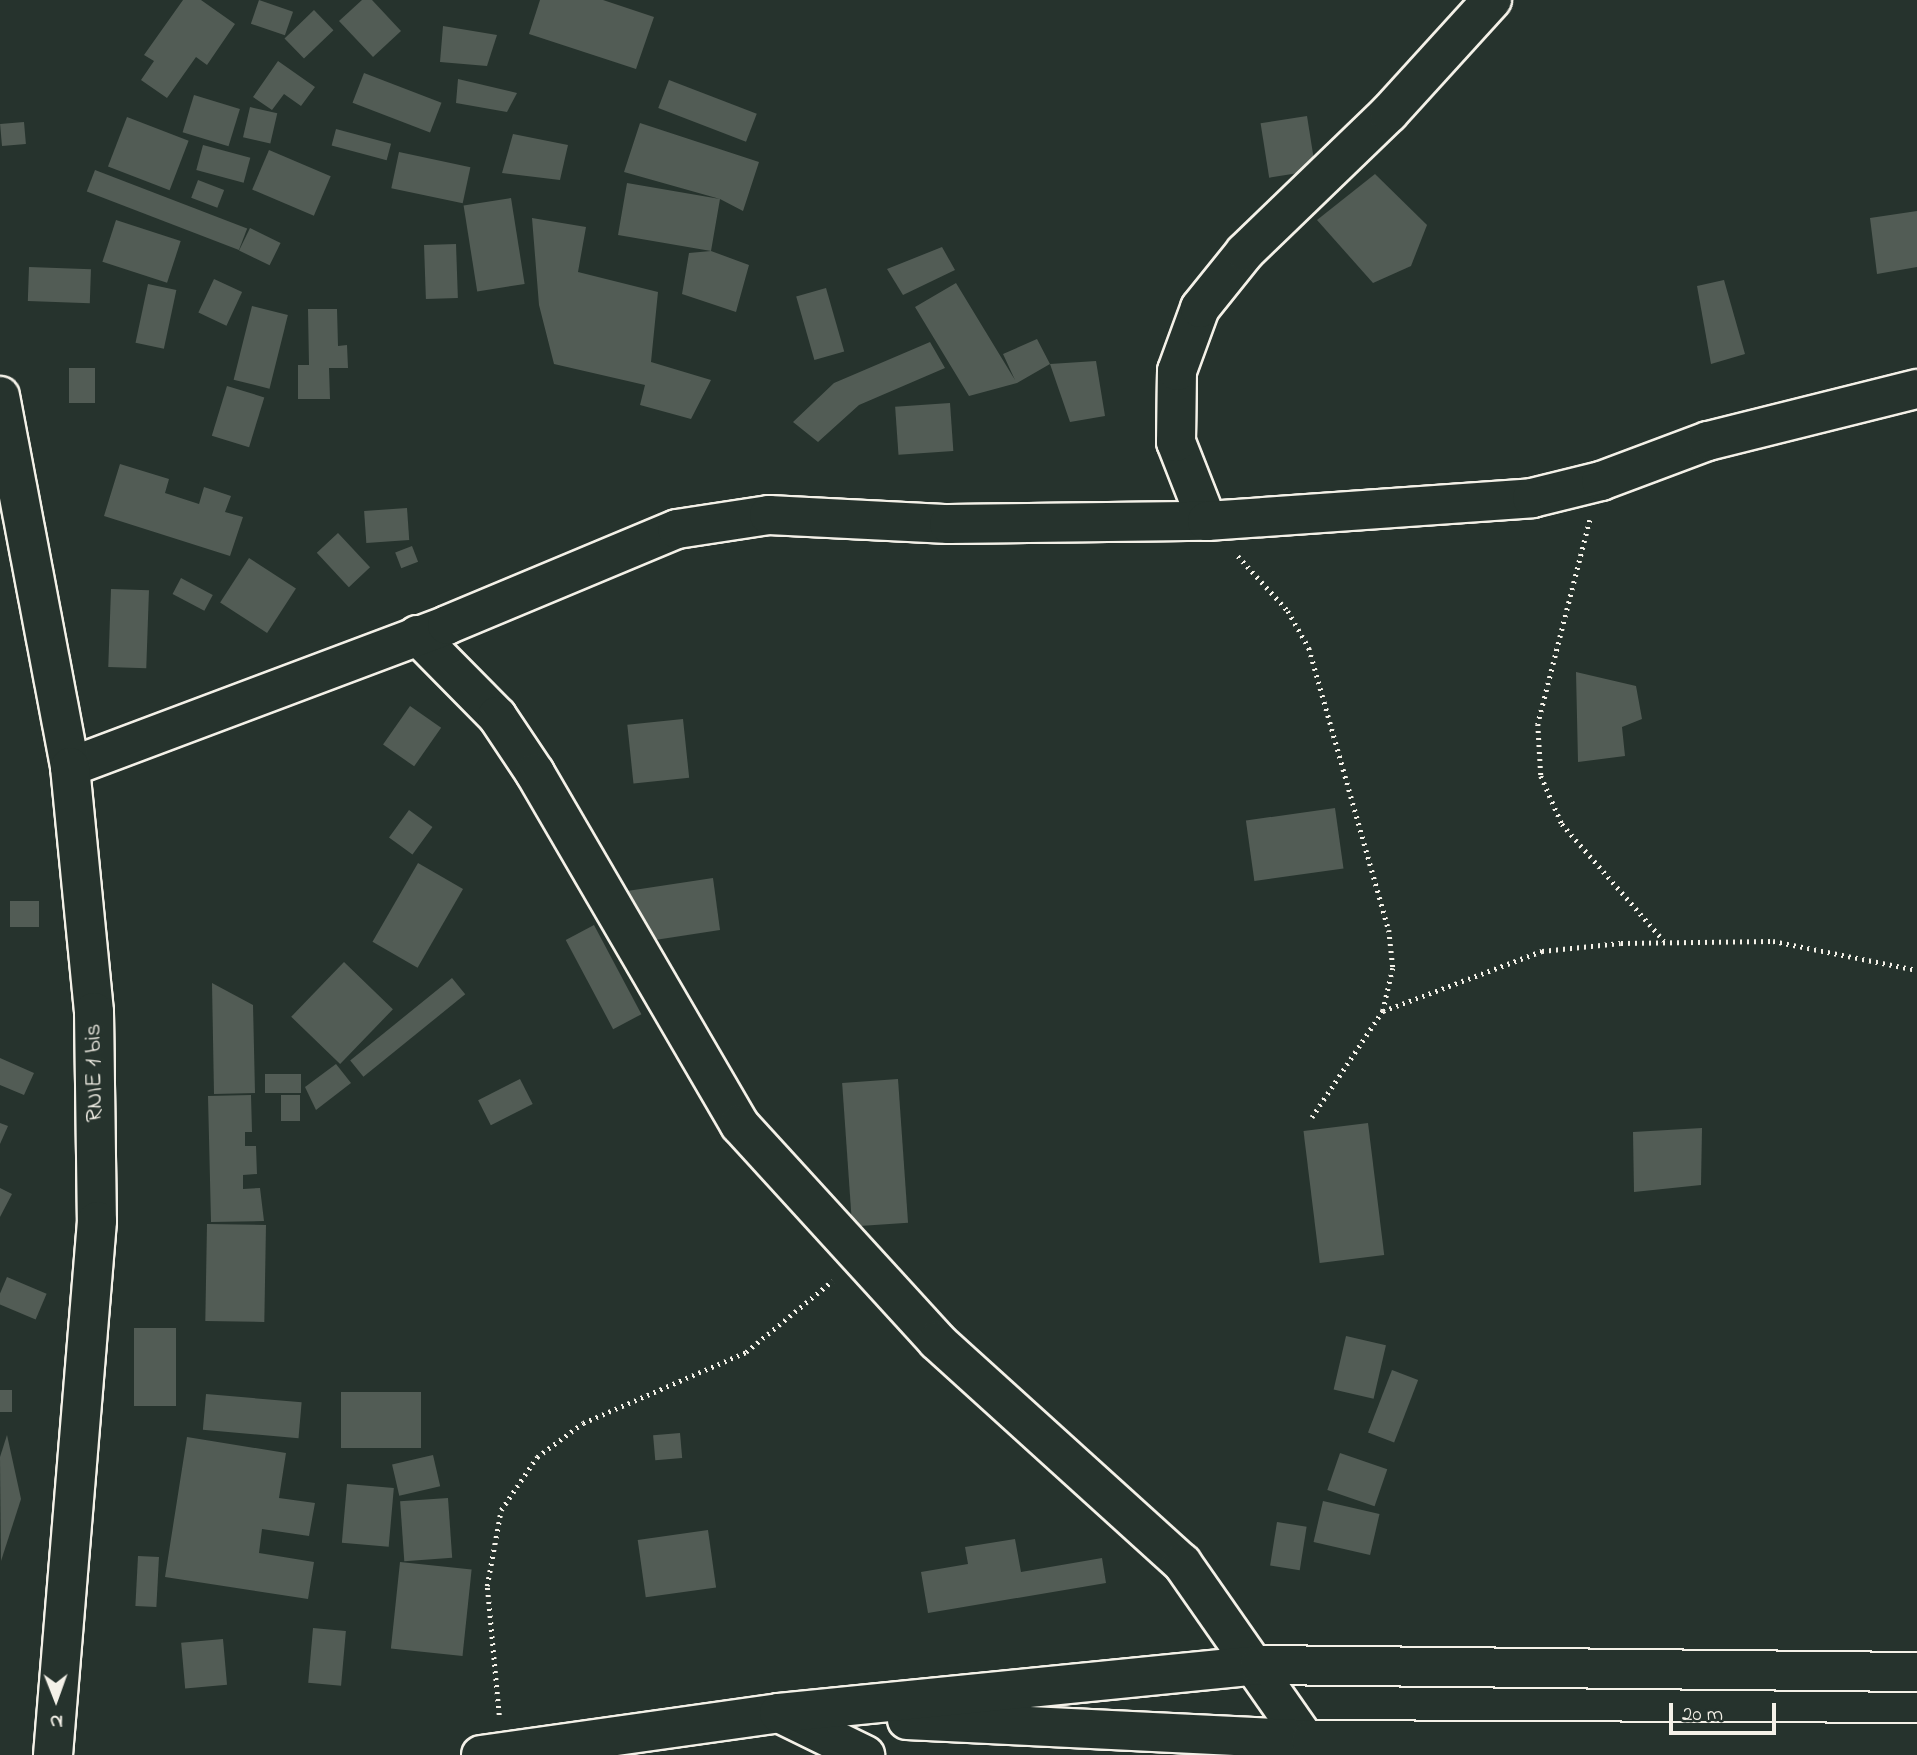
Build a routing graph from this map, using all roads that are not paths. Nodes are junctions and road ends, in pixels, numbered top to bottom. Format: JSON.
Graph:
{"nodes":[{"id":1,"x":1492,"y":0,"type":"edge"},
{"id":2,"x":1917,"y":389,"type":"edge"},
{"id":3,"x":0,"y":396,"type":"edge"},
{"id":4,"x":1208,"y":521,"type":"junction"},
{"id":5,"x":417,"y":635,"type":"junction"},
{"id":6,"x":70,"y":767,"type":"junction"},
{"id":7,"x":1259,"y":1665,"type":"junction"},
{"id":8,"x":1917,"y":1672,"type":"edge"},
{"id":9,"x":779,"y":1713,"type":"junction"},
{"id":10,"x":1917,"y":1743,"type":"edge"},
{"id":11,"x":1314,"y":1748,"type":"edge"},
{"id":12,"x":494,"y":1753,"type":"edge"},
{"id":13,"x":53,"y":1755,"type":"edge"},
{"id":14,"x":865,"y":1755,"type":"edge"}],
"edges":[{"from":1,"to":4,"type":"street"},
{"from":2,"to":4,"type":"street"},
{"from":3,"to":6,"type":"street","name":"RNIE 1 bis"},
{"from":4,"to":5,"type":"street"},
{"from":5,"to":6,"type":"street"},
{"from":5,"to":7,"type":"street"},
{"from":6,"to":13,"type":"street","name":"RNIE 1 bis"},
{"from":7,"to":8,"type":"street"},
{"from":7,"to":9,"type":"street"},
{"from":7,"to":11,"type":"street"},
{"from":9,"to":11,"type":"street"},
{"from":9,"to":12,"type":"street"},
{"from":9,"to":14,"type":"street"},
{"from":10,"to":11,"type":"street"}]}
